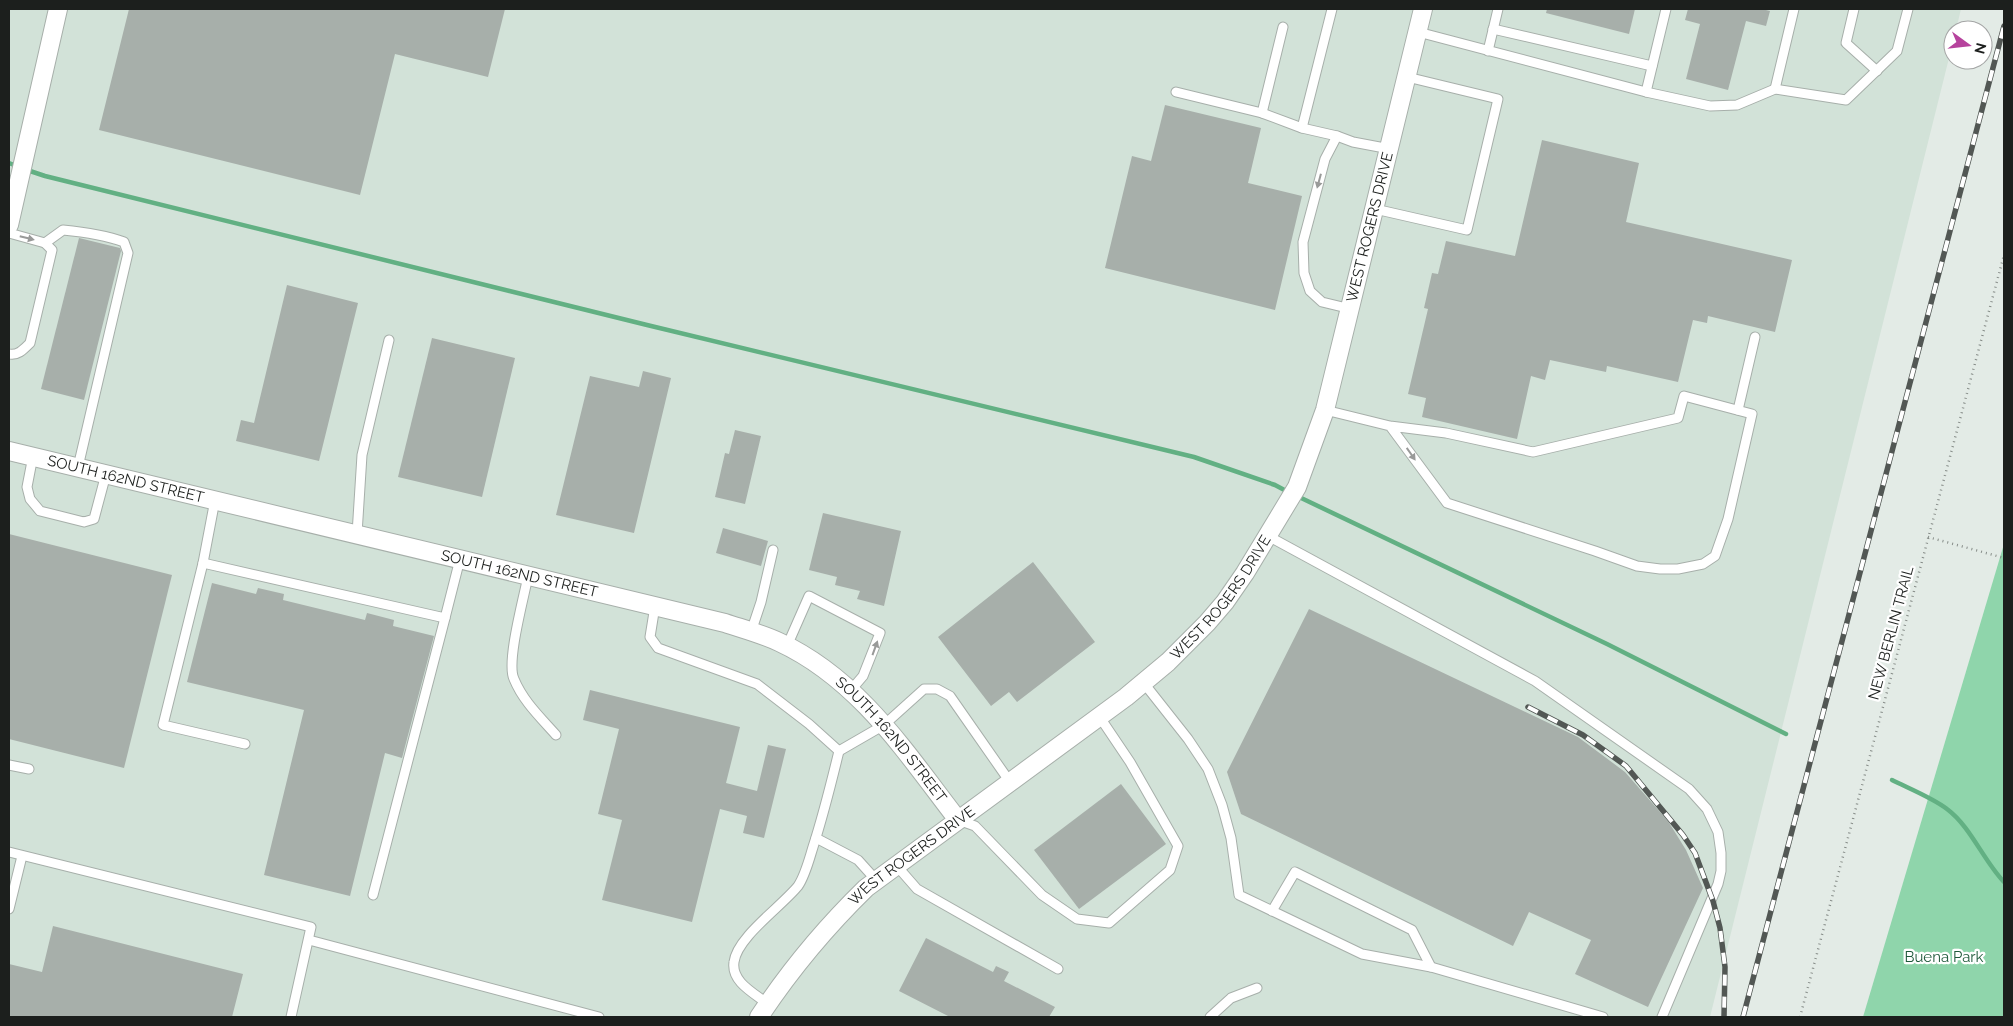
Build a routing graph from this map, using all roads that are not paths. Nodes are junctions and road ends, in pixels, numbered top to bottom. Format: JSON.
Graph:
{"nodes":[{"id":1,"x":58,"y":9,"type":"edge"},
{"id":2,"x":1332,"y":9,"type":"edge"},
{"id":3,"x":1423,"y":9,"type":"edge"},
{"id":4,"x":1498,"y":9,"type":"edge"},
{"id":5,"x":1666,"y":9,"type":"edge"},
{"id":6,"x":1794,"y":9,"type":"edge"},
{"id":7,"x":1854,"y":9,"type":"edge"},
{"id":8,"x":1908,"y":9,"type":"edge"},
{"id":9,"x":1283,"y":27,"type":"dead end"},
{"id":10,"x":1493,"y":29,"type":"junction"},
{"id":11,"x":1418,"y":32,"type":"junction"},
{"id":12,"x":1488,"y":51,"type":"junction"},
{"id":13,"x":1652,"y":66,"type":"junction"},
{"id":14,"x":1876,"y":71,"type":"junction"},
{"id":15,"x":1407,"y":77,"type":"junction"},
{"id":16,"x":1775,"y":89,"type":"junction"},
{"id":17,"x":1176,"y":92,"type":"dead end"},
{"id":18,"x":1646,"y":92,"type":"junction"},
{"id":19,"x":1262,"y":113,"type":"junction"},
{"id":20,"x":1302,"y":128,"type":"junction"},
{"id":21,"x":1338,"y":136,"type":"junction"},
{"id":22,"x":1390,"y":149,"type":"junction"},
{"id":23,"x":1375,"y":209,"type":"junction"},
{"id":24,"x":9,"y":225,"type":"edge"},
{"id":25,"x":9,"y":233,"type":"edge"},
{"id":26,"x":45,"y":243,"type":"junction"},
{"id":27,"x":1350,"y":309,"type":"junction"},
{"id":28,"x":1755,"y":337,"type":"dead end"},
{"id":29,"x":390,"y":340,"type":"dead end"},
{"id":30,"x":11,"y":355,"type":"edge"},
{"id":31,"x":1325,"y":410,"type":"junction"},
{"id":32,"x":1738,"y":410,"type":"junction"},
{"id":33,"x":1390,"y":426,"type":"junction"},
{"id":34,"x":9,"y":451,"type":"edge"},
{"id":35,"x":33,"y":456,"type":"junction"},
{"id":36,"x":78,"y":467,"type":"junction"},
{"id":37,"x":106,"y":474,"type":"junction"},
{"id":38,"x":215,"y":500,"type":"junction"},
{"id":39,"x":357,"y":534,"type":"junction"},
{"id":40,"x":1268,"y":536,"type":"junction"},
{"id":41,"x":773,"y":550,"type":"dead end"},
{"id":42,"x":460,"y":559,"type":"junction"},
{"id":43,"x":203,"y":563,"type":"junction"},
{"id":44,"x":528,"y":576,"type":"junction"},
{"id":45,"x":655,"y":606,"type":"junction"},
{"id":46,"x":445,"y":618,"type":"junction"},
{"id":47,"x":751,"y":632,"type":"junction"},
{"id":48,"x":787,"y":646,"type":"junction"},
{"id":49,"x":1143,"y":682,"type":"junction"},
{"id":50,"x":851,"y":690,"type":"junction"},
{"id":51,"x":1099,"y":716,"type":"junction"},
{"id":52,"x":884,"y":724,"type":"junction"},
{"id":53,"x":556,"y":735,"type":"dead end"},
{"id":54,"x":245,"y":744,"type":"dead end"},
{"id":55,"x":839,"y":751,"type":"junction"},
{"id":56,"x":9,"y":765,"type":"edge"},
{"id":57,"x":29,"y":769,"type":"dead end"},
{"id":58,"x":1010,"y":782,"type":"junction"},
{"id":59,"x":958,"y":820,"type":"junction"},
{"id":60,"x":816,"y":838,"type":"junction"},
{"id":61,"x":9,"y":852,"type":"edge"},
{"id":62,"x":22,"y":856,"type":"junction"},
{"id":63,"x":896,"y":865,"type":"junction"},
{"id":64,"x":876,"y":880,"type":"junction"},
{"id":65,"x":373,"y":895,"type":"dead end"},
{"id":66,"x":9,"y":909,"type":"edge"},
{"id":67,"x":1272,"y":911,"type":"junction"},
{"id":68,"x":309,"y":940,"type":"junction"},
{"id":69,"x":1431,"y":967,"type":"junction"},
{"id":70,"x":1058,"y":969,"type":"dead end"},
{"id":71,"x":1256,"y":988,"type":"dead end"},
{"id":72,"x":763,"y":1011,"type":"edge"},
{"id":73,"x":291,"y":1017,"type":"edge"},
{"id":74,"x":599,"y":1017,"type":"edge"},
{"id":75,"x":1210,"y":1017,"type":"edge"},
{"id":76,"x":1603,"y":1017,"type":"edge"},
{"id":77,"x":1662,"y":1017,"type":"edge"}],
"edges":[{"from":1,"to":24,"type":"street"},
{"from":2,"to":20,"type":"lane"},
{"from":3,"to":11,"type":"street","name":"WEST ROGERS DRIVE"},
{"from":4,"to":10,"type":"lane"},
{"from":5,"to":13,"type":"lane"},
{"from":6,"to":16,"type":"lane"},
{"from":7,"to":14,"type":"lane"},
{"from":8,"to":14,"type":"lane"},
{"from":9,"to":19,"type":"lane"},
{"from":10,"to":12,"type":"lane"},
{"from":10,"to":13,"type":"lane"},
{"from":11,"to":12,"type":"lane"},
{"from":11,"to":15,"type":"street","name":"WEST ROGERS DRIVE"},
{"from":12,"to":18,"type":"lane"},
{"from":13,"to":18,"type":"lane"},
{"from":14,"to":16,"type":"lane"},
{"from":15,"to":22,"type":"street","name":"WEST ROGERS DRIVE"},
{"from":15,"to":23,"type":"lane"},
{"from":16,"to":18,"type":"lane"},
{"from":17,"to":19,"type":"lane"},
{"from":19,"to":20,"type":"lane"},
{"from":20,"to":21,"type":"lane"},
{"from":21,"to":22,"type":"lane"},
{"from":21,"to":27,"type":"lane","one_way":true},
{"from":22,"to":23,"type":"street","name":"WEST ROGERS DRIVE"},
{"from":23,"to":27,"type":"street","name":"WEST ROGERS DRIVE"},
{"from":25,"to":26,"type":"lane","one_way":true},
{"from":26,"to":30,"type":"lane"},
{"from":26,"to":36,"type":"lane"},
{"from":27,"to":31,"type":"street","name":"WEST ROGERS DRIVE"},
{"from":28,"to":32,"type":"lane"},
{"from":29,"to":39,"type":"lane"},
{"from":31,"to":33,"type":"lane"},
{"from":31,"to":40,"type":"street","name":"WEST ROGERS DRIVE"},
{"from":32,"to":33,"type":"lane"},
{"from":33,"to":32,"type":"lane","one_way":true},
{"from":34,"to":35,"type":"street","name":"SOUTH 162ND STREET"},
{"from":35,"to":36,"type":"street","name":"SOUTH 162ND STREET"},
{"from":35,"to":37,"type":"lane"},
{"from":36,"to":37,"type":"street","name":"SOUTH 162ND STREET"},
{"from":37,"to":38,"type":"street","name":"SOUTH 162ND STREET"},
{"from":38,"to":39,"type":"street","name":"SOUTH 162ND STREET"},
{"from":38,"to":43,"type":"lane"},
{"from":39,"to":42,"type":"street","name":"SOUTH 162ND STREET"},
{"from":40,"to":49,"type":"street","name":"WEST ROGERS DRIVE"},
{"from":40,"to":77,"type":"lane"},
{"from":41,"to":47,"type":"lane"},
{"from":42,"to":44,"type":"street","name":"SOUTH 162ND STREET"},
{"from":42,"to":46,"type":"lane"},
{"from":43,"to":46,"type":"lane"},
{"from":43,"to":54,"type":"lane"},
{"from":44,"to":45,"type":"street","name":"SOUTH 162ND STREET"},
{"from":44,"to":53,"type":"lane"},
{"from":45,"to":47,"type":"street","name":"SOUTH 162ND STREET"},
{"from":45,"to":55,"type":"lane"},
{"from":46,"to":65,"type":"lane"},
{"from":47,"to":48,"type":"street","name":"SOUTH 162ND STREET"},
{"from":48,"to":50,"type":"street","name":"SOUTH 162ND STREET"},
{"from":50,"to":48,"type":"lane","one_way":true},
{"from":49,"to":51,"type":"street","name":"WEST ROGERS DRIVE"},
{"from":49,"to":67,"type":"lane"},
{"from":50,"to":52,"type":"street","name":"SOUTH 162ND STREET"},
{"from":51,"to":58,"type":"street","name":"WEST ROGERS DRIVE"},
{"from":51,"to":59,"type":"lane"},
{"from":52,"to":55,"type":"lane"},
{"from":52,"to":58,"type":"lane"},
{"from":52,"to":59,"type":"street","name":"SOUTH 162ND STREET"},
{"from":55,"to":60,"type":"lane"},
{"from":56,"to":57,"type":"lane"},
{"from":58,"to":59,"type":"street","name":"WEST ROGERS DRIVE"},
{"from":59,"to":63,"type":"street","name":"WEST ROGERS DRIVE"},
{"from":60,"to":64,"type":"lane"},
{"from":60,"to":72,"type":"lane"},
{"from":61,"to":62,"type":"lane"},
{"from":62,"to":66,"type":"lane"},
{"from":62,"to":68,"type":"lane"},
{"from":63,"to":64,"type":"street","name":"WEST ROGERS DRIVE"},
{"from":63,"to":70,"type":"lane"},
{"from":64,"to":72,"type":"street","name":"WEST ROGERS DRIVE"},
{"from":67,"to":69,"type":"lane"},
{"from":67,"to":69,"type":"lane"},
{"from":68,"to":73,"type":"lane"},
{"from":68,"to":74,"type":"lane"},
{"from":69,"to":76,"type":"lane"},
{"from":71,"to":75,"type":"lane"}]}
